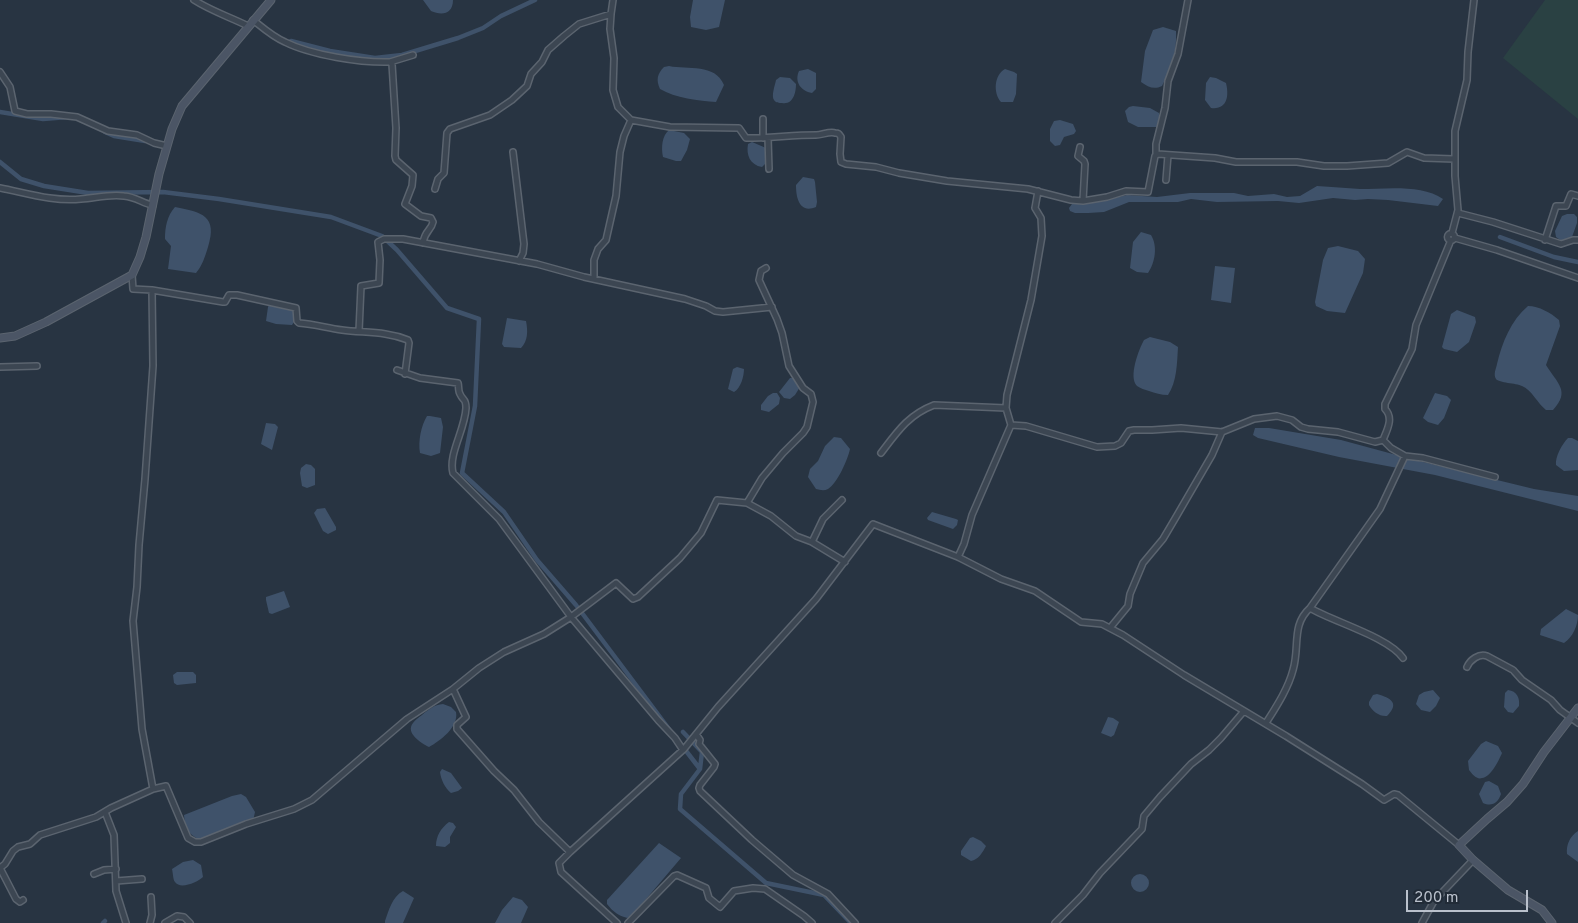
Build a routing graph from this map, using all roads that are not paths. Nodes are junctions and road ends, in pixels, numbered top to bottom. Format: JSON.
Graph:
{"nodes":[{"id":1,"x":194,"y":0,"type":"edge"},
{"id":2,"x":271,"y":0,"type":"edge"},
{"id":3,"x":613,"y":0,"type":"edge"},
{"id":4,"x":1188,"y":0,"type":"edge"},
{"id":5,"x":1474,"y":0,"type":"edge"},
{"id":6,"x":611,"y":14,"type":"junction"},
{"id":7,"x":251,"y":23,"type":"junction"},
{"id":8,"x":413,"y":55,"type":"dead end"},
{"id":9,"x":390,"y":62,"type":"junction"},
{"id":10,"x":0,"y":72,"type":"edge"},
{"id":11,"x":763,"y":119,"type":"dead end"},
{"id":12,"x":631,"y":120,"type":"junction"},
{"id":13,"x":766,"y":138,"type":"junction"},
{"id":14,"x":167,"y":146,"type":"junction"},
{"id":15,"x":1080,"y":147,"type":"dead end"},
{"id":16,"x":513,"y":152,"type":"dead end"},
{"id":17,"x":1156,"y":154,"type":"junction"},
{"id":18,"x":1168,"y":155,"type":"junction"},
{"id":19,"x":1454,"y":159,"type":"junction"},
{"id":20,"x":769,"y":169,"type":"dead end"},
{"id":21,"x":1166,"y":180,"type":"dead end"},
{"id":22,"x":0,"y":188,"type":"edge"},
{"id":23,"x":435,"y":189,"type":"dead end"},
{"id":24,"x":1038,"y":192,"type":"junction"},
{"id":25,"x":1578,"y":196,"type":"edge"},
{"id":26,"x":1083,"y":201,"type":"junction"},
{"id":27,"x":154,"y":205,"type":"junction"},
{"id":28,"x":1458,"y":213,"type":"junction"},
{"id":29,"x":1452,"y":237,"type":"junction"},
{"id":30,"x":1545,"y":240,"type":"junction"},
{"id":31,"x":1578,"y":240,"type":"edge"},
{"id":32,"x":423,"y":243,"type":"junction"},
{"id":33,"x":519,"y":261,"type":"junction"},
{"id":34,"x":766,"y":268,"type":"dead end"},
{"id":35,"x":132,"y":275,"type":"junction"},
{"id":36,"x":594,"y":278,"type":"junction"},
{"id":37,"x":1578,"y":278,"type":"edge"},
{"id":38,"x":152,"y":290,"type":"junction"},
{"id":39,"x":772,"y":307,"type":"junction"},
{"id":40,"x":359,"y":331,"type":"junction"},
{"id":41,"x":0,"y":338,"type":"edge"},
{"id":42,"x":37,"y":366,"type":"dead end"},
{"id":43,"x":0,"y":367,"type":"edge"},
{"id":44,"x":396,"y":370,"type":"dead end"},
{"id":45,"x":405,"y":374,"type":"junction"},
{"id":46,"x":1006,"y":408,"type":"junction"},
{"id":47,"x":1011,"y":425,"type":"junction"},
{"id":48,"x":1222,"y":432,"type":"junction"},
{"id":49,"x":1383,"y":440,"type":"junction"},
{"id":50,"x":881,"y":453,"type":"dead end"},
{"id":51,"x":1405,"y":457,"type":"junction"},
{"id":52,"x":1495,"y":477,"type":"dead end"},
{"id":53,"x":842,"y":500,"type":"dead end"},
{"id":54,"x":747,"y":503,"type":"junction"},
{"id":55,"x":812,"y":542,"type":"junction"},
{"id":56,"x":958,"y":557,"type":"junction"},
{"id":57,"x":845,"y":562,"type":"junction"},
{"id":58,"x":1310,"y":608,"type":"junction"},
{"id":59,"x":573,"y":616,"type":"junction"},
{"id":60,"x":1110,"y":628,"type":"junction"},
{"id":61,"x":1403,"y":658,"type":"dead end"},
{"id":62,"x":1467,"y":667,"type":"dead end"},
{"id":63,"x":453,"y":689,"type":"junction"},
{"id":64,"x":1578,"y":708,"type":"edge"},
{"id":65,"x":1244,"y":711,"type":"junction"},
{"id":66,"x":1571,"y":718,"type":"junction"},
{"id":67,"x":1266,"y":723,"type":"junction"},
{"id":68,"x":1578,"y":723,"type":"edge"},
{"id":69,"x":695,"y":736,"type":"junction"},
{"id":70,"x":684,"y":750,"type":"junction"},
{"id":71,"x":152,"y":789,"type":"junction"},
{"id":72,"x":105,"y":812,"type":"junction"},
{"id":73,"x":1459,"y":846,"type":"junction"},
{"id":74,"x":570,"y":852,"type":"junction"},
{"id":75,"x":1473,"y":860,"type":"junction"},
{"id":76,"x":0,"y":868,"type":"edge"},
{"id":77,"x":116,"y":869,"type":"junction"},
{"id":78,"x":94,"y":874,"type":"dead end"},
{"id":79,"x":142,"y":879,"type":"dead end"},
{"id":80,"x":116,"y":881,"type":"junction"},
{"id":81,"x":151,"y":897,"type":"dead end"},
{"id":82,"x":23,"y":900,"type":"dead end"},
{"id":83,"x":1548,"y":922,"type":"edge"},
{"id":84,"x":126,"y":923,"type":"edge"},
{"id":85,"x":150,"y":923,"type":"edge"},
{"id":86,"x":164,"y":923,"type":"edge"},
{"id":87,"x":190,"y":923,"type":"edge"},
{"id":88,"x":617,"y":923,"type":"edge"},
{"id":89,"x":628,"y":923,"type":"edge"},
{"id":90,"x":812,"y":923,"type":"edge"},
{"id":91,"x":855,"y":923,"type":"edge"},
{"id":92,"x":1055,"y":923,"type":"edge"},
{"id":93,"x":1422,"y":923,"type":"edge"}],
"edges":[{"from":1,"to":7,"type":"street"},
{"from":2,"to":7,"type":"main road"},
{"from":3,"to":6,"type":"street"},
{"from":4,"to":17,"type":"street"},
{"from":5,"to":19,"type":"street"},
{"from":6,"to":12,"type":"street"},
{"from":6,"to":23,"type":"street"},
{"from":7,"to":9,"type":"street"},
{"from":7,"to":14,"type":"main road"},
{"from":8,"to":9,"type":"street"},
{"from":9,"to":32,"type":"street"},
{"from":10,"to":14,"type":"street"},
{"from":11,"to":13,"type":"street"},
{"from":12,"to":13,"type":"street"},
{"from":12,"to":36,"type":"street"},
{"from":13,"to":20,"type":"street"},
{"from":13,"to":24,"type":"street"},
{"from":14,"to":27,"type":"main road"},
{"from":15,"to":26,"type":"street"},
{"from":16,"to":33,"type":"street"},
{"from":17,"to":18,"type":"street"},
{"from":17,"to":26,"type":"street"},
{"from":18,"to":19,"type":"street"},
{"from":18,"to":21,"type":"street"},
{"from":19,"to":28,"type":"street"},
{"from":22,"to":27,"type":"street"},
{"from":24,"to":26,"type":"street"},
{"from":24,"to":46,"type":"street"},
{"from":25,"to":30,"type":"street"},
{"from":27,"to":35,"type":"main road"},
{"from":28,"to":29,"type":"street"},
{"from":28,"to":30,"type":"street"},
{"from":29,"to":37,"type":"street"},
{"from":29,"to":49,"type":"street"},
{"from":30,"to":31,"type":"street"},
{"from":32,"to":33,"type":"street"},
{"from":32,"to":40,"type":"street"},
{"from":33,"to":36,"type":"street"},
{"from":34,"to":39,"type":"street"},
{"from":35,"to":38,"type":"street"},
{"from":35,"to":41,"type":"main road"},
{"from":36,"to":39,"type":"street"},
{"from":38,"to":40,"type":"street"},
{"from":38,"to":71,"type":"street"},
{"from":39,"to":54,"type":"street"},
{"from":40,"to":45,"type":"street"},
{"from":42,"to":43,"type":"street"},
{"from":44,"to":45,"type":"street"},
{"from":45,"to":59,"type":"street"},
{"from":46,"to":47,"type":"street"},
{"from":46,"to":50,"type":"street"},
{"from":47,"to":48,"type":"street"},
{"from":47,"to":56,"type":"street"},
{"from":48,"to":49,"type":"street"},
{"from":48,"to":60,"type":"street"},
{"from":49,"to":51,"type":"street"},
{"from":51,"to":52,"type":"street"},
{"from":51,"to":58,"type":"street"},
{"from":53,"to":55,"type":"street"},
{"from":54,"to":55,"type":"street"},
{"from":54,"to":59,"type":"street"},
{"from":55,"to":57,"type":"street"},
{"from":56,"to":57,"type":"street"},
{"from":56,"to":60,"type":"street"},
{"from":57,"to":69,"type":"street"},
{"from":58,"to":61,"type":"street"},
{"from":58,"to":67,"type":"street"},
{"from":59,"to":63,"type":"street"},
{"from":59,"to":70,"type":"street"},
{"from":60,"to":65,"type":"street"},
{"from":62,"to":66,"type":"street"},
{"from":63,"to":71,"type":"street"},
{"from":63,"to":74,"type":"street"},
{"from":64,"to":66,"type":"main road"},
{"from":65,"to":67,"type":"street"},
{"from":65,"to":92,"type":"street"},
{"from":66,"to":68,"type":"street"},
{"from":66,"to":73,"type":"main road"},
{"from":67,"to":73,"type":"street"},
{"from":69,"to":70,"type":"street"},
{"from":69,"to":91,"type":"street"},
{"from":70,"to":74,"type":"street"},
{"from":71,"to":72,"type":"street"},
{"from":72,"to":76,"type":"street"},
{"from":72,"to":77,"type":"street"},
{"from":73,"to":75,"type":"main road"},
{"from":74,"to":88,"type":"street"},
{"from":75,"to":83,"type":"main road"},
{"from":75,"to":93,"type":"street"},
{"from":76,"to":82,"type":"street"},
{"from":77,"to":78,"type":"street"},
{"from":77,"to":80,"type":"street"},
{"from":79,"to":80,"type":"street"},
{"from":80,"to":84,"type":"street"},
{"from":81,"to":85,"type":"street"},
{"from":86,"to":87,"type":"street"},
{"from":89,"to":90,"type":"street"}]}
